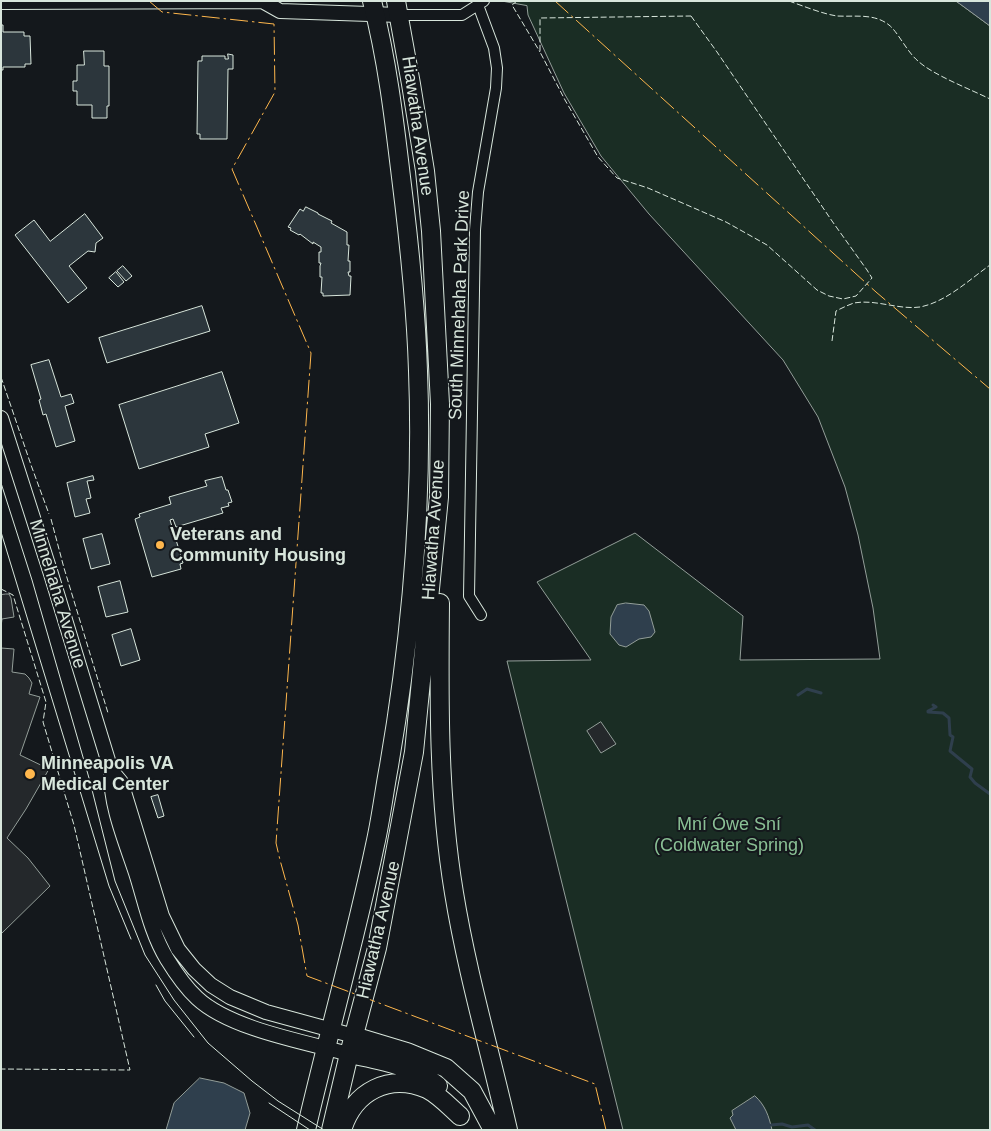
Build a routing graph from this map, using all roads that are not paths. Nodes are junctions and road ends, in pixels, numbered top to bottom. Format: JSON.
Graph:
{"nodes":[{"id":1,"x":1,"y":2,"type":"edge"},
{"id":2,"x":265,"y":2,"type":"edge"},
{"id":3,"x":478,"y":2,"type":"edge"},
{"id":4,"x":280,"y":6,"type":"edge"},
{"id":5,"x":373,"y":7,"type":"edge"},
{"id":6,"x":398,"y":8,"type":"edge"},
{"id":7,"x":1,"y":418,"type":"edge"},
{"id":8,"x":439,"y":497,"type":"junction"},
{"id":9,"x":481,"y":615,"type":"dead end"},
{"id":10,"x":110,"y":770,"type":"junction"},
{"id":11,"x":330,"y":1029,"type":"junction"},
{"id":12,"x":354,"y":1036,"type":"junction"},
{"id":13,"x":324,"y":1047,"type":"junction"},
{"id":14,"x":349,"y":1054,"type":"junction"},
{"id":15,"x":462,"y":1123,"type":"edge"},
{"id":16,"x":306,"y":1130,"type":"edge"},
{"id":17,"x":331,"y":1130,"type":"edge"},
{"id":18,"x":342,"y":1130,"type":"edge"},
{"id":19,"x":493,"y":1130,"type":"edge"},
{"id":20,"x":508,"y":1130,"type":"edge"}],
"edges":[{"from":1,"to":2,"type":"street"},
{"from":2,"to":4,"type":"street"},
{"from":3,"to":6,"type":"street"},
{"from":3,"to":9,"type":"street","name":"South Minnehaha Park Drive"},
{"from":4,"to":5,"type":"street"},
{"from":5,"to":6,"type":"street"},
{"from":5,"to":11,"type":"highway","name":"Hiawatha Avenue"},
{"from":6,"to":8,"type":"highway","name":"Hiawatha Avenue"},
{"from":7,"to":10,"type":"street","name":"Minnehaha Avenue"},
{"from":8,"to":12,"type":"highway","name":"Hiawatha Avenue"},
{"from":8,"to":20,"type":"highway"},
{"from":10,"to":11,"type":"street","name":"Minnehaha Avenue"},
{"from":10,"to":13,"type":"street","name":"Minnehaha Avenue"},
{"from":11,"to":12,"type":"street","name":"Minnehaha Avenue"},
{"from":11,"to":13,"type":"highway","name":"Hiawatha Avenue"},
{"from":12,"to":14,"type":"highway","name":"Hiawatha Avenue"},
{"from":12,"to":19,"type":"highway"},
{"from":13,"to":14,"type":"street","name":"Minnehaha Avenue"},
{"from":13,"to":16,"type":"highway"},
{"from":14,"to":15,"type":"highway"},
{"from":14,"to":17,"type":"highway"},
{"from":15,"to":18,"type":"highway"}]}
